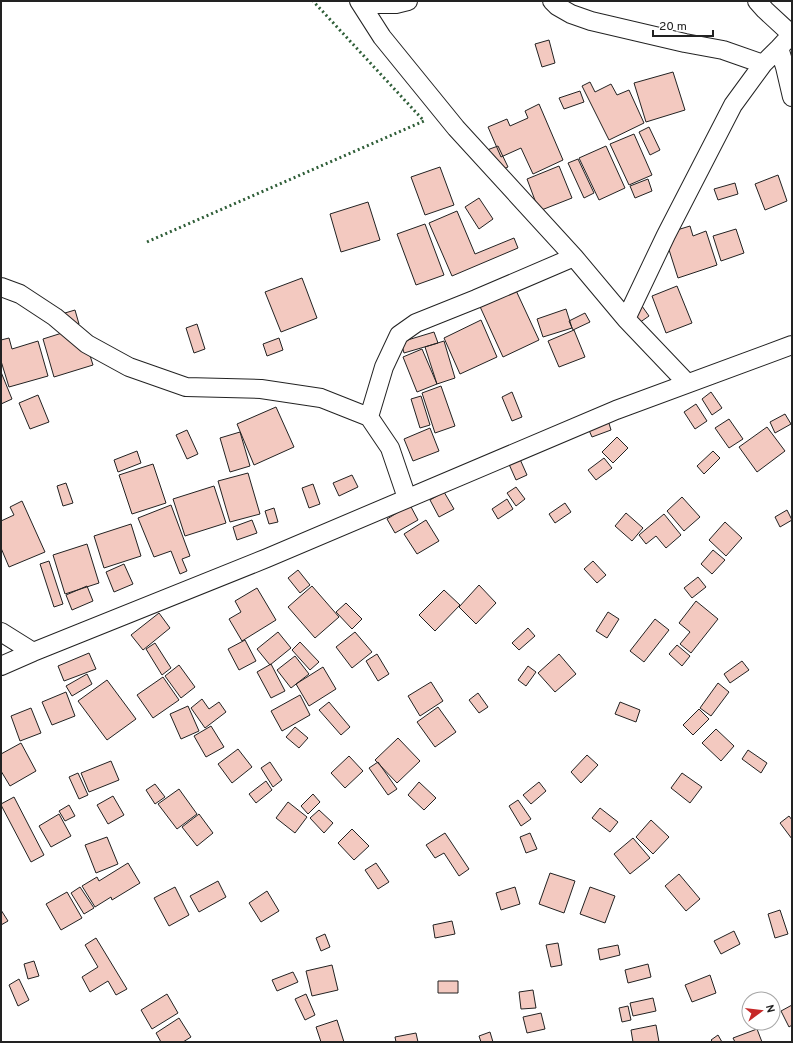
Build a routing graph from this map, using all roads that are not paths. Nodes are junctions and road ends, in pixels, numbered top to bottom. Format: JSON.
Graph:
{"nodes":[{"id":1,"x":408,"y":1,"type":"edge"},
{"id":2,"x":552,"y":1,"type":"edge"},
{"id":3,"x":757,"y":1,"type":"edge"},
{"id":4,"x":361,"y":2,"type":"edge"},
{"id":5,"x":792,"y":35,"type":"edge"},
{"id":6,"x":780,"y":48,"type":"junction"},
{"id":7,"x":763,"y":64,"type":"junction"},
{"id":8,"x":792,"y":97,"type":"edge"},
{"id":9,"x":574,"y":257,"type":"junction"},
{"id":10,"x":1,"y":287,"type":"edge"},
{"id":11,"x":20,"y":294,"type":"junction"},
{"id":12,"x":1,"y":299,"type":"edge"},
{"id":13,"x":626,"y":319,"type":"junction"},
{"id":14,"x":792,"y":345,"type":"edge"},
{"id":15,"x":687,"y":383,"type":"junction"},
{"id":16,"x":369,"y":417,"type":"junction"},
{"id":17,"x":406,"y":498,"type":"junction"},
{"id":18,"x":1,"y":632,"type":"edge"},
{"id":19,"x":33,"y":652,"type":"junction"},
{"id":20,"x":1,"y":666,"type":"edge"}],
"edges":[{"from":1,"to":4,"type":"street"},
{"from":2,"to":7,"type":"street"},
{"from":3,"to":5,"type":"street"},
{"from":4,"to":9,"type":"street"},
{"from":5,"to":6,"type":"street"},
{"from":6,"to":7,"type":"street"},
{"from":6,"to":8,"type":"street"},
{"from":7,"to":13,"type":"street"},
{"from":9,"to":13,"type":"street"},
{"from":9,"to":16,"type":"street"},
{"from":10,"to":11,"type":"street"},
{"from":11,"to":12,"type":"street"},
{"from":11,"to":16,"type":"street"},
{"from":13,"to":15,"type":"street"},
{"from":14,"to":15,"type":"street"},
{"from":15,"to":17,"type":"street"},
{"from":16,"to":17,"type":"street"},
{"from":17,"to":19,"type":"street"},
{"from":18,"to":19,"type":"street"},
{"from":19,"to":20,"type":"street"}]}
